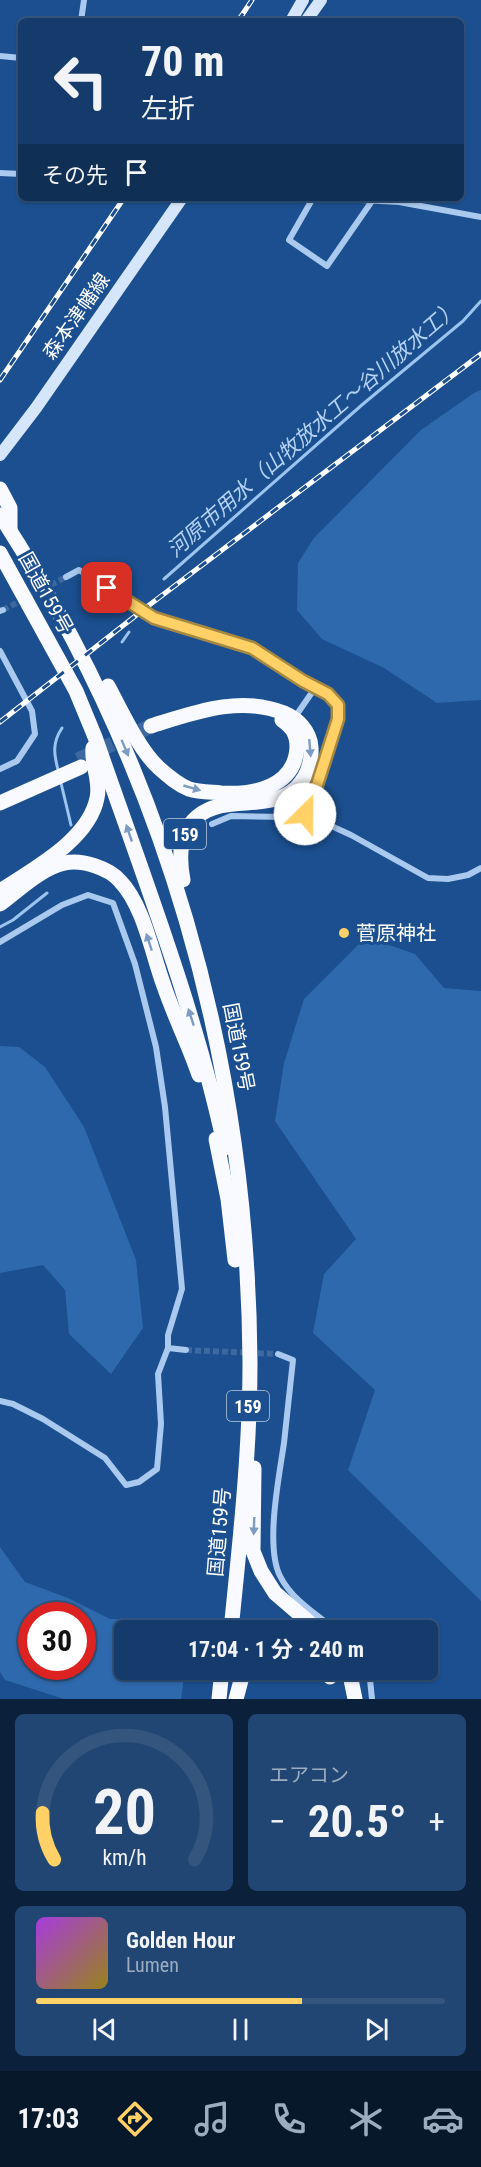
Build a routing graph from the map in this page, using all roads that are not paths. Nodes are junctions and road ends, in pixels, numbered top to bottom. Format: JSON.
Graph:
{"nodes":[{"id":1,"x":84,"y":0,"type":"edge"},
{"id":2,"x":303,"y":0,"type":"edge"},
{"id":3,"x":321,"y":0,"type":"edge"},
{"id":4,"x":81,"y":18,"type":"edge"},
{"id":5,"x":293,"y":18,"type":"edge"},
{"id":6,"x":308,"y":18,"type":"edge"},
{"id":7,"x":0,"y":56,"type":"edge"},
{"id":8,"x":18,"y":58,"type":"edge"},
{"id":9,"x":0,"y":173,"type":"edge"},
{"id":10,"x":18,"y":174,"type":"edge"},
{"id":11,"x":180,"y":201,"type":"edge"},
{"id":12,"x":311,"y":201,"type":"edge"},
{"id":13,"x":372,"y":201,"type":"joint"},
{"id":14,"x":481,"y":217,"type":"edge"},
{"id":15,"x":0,"y":455,"type":"edge"},
{"id":16,"x":1,"y":491,"type":"edge"},
{"id":17,"x":0,"y":514,"type":"edge"},
{"id":18,"x":10,"y":530,"type":"junction"},
{"id":19,"x":0,"y":553,"type":"edge"},
{"id":20,"x":0,"y":571,"type":"edge"},
{"id":21,"x":66,"y":577,"type":"tunnel mouth"},
{"id":22,"x":48,"y":593,"type":"junction"},
{"id":23,"x":0,"y":651,"type":"edge"},
{"id":24,"x":315,"y":688,"type":"junction"},
{"id":25,"x":76,"y":692,"type":"junction"},
{"id":26,"x":292,"y":721,"type":"junction"},
{"id":27,"x":152,"y":730,"type":"tunnel mouth"},
{"id":28,"x":95,"y":737,"type":"junction"},
{"id":29,"x":0,"y":769,"type":"edge"},
{"id":30,"x":0,"y":795,"type":"edge"},
{"id":31,"x":0,"y":803,"type":"edge"},
{"id":32,"x":305,"y":814,"type":"junction"},
{"id":33,"x":212,"y":824,"type":"dead end"},
{"id":34,"x":481,"y":868,"type":"edge"},
{"id":35,"x":0,"y":891,"type":"edge"},
{"id":36,"x":0,"y":904,"type":"edge"},
{"id":37,"x":0,"y":942,"type":"edge"},
{"id":38,"x":239,"y":1182,"type":"junction"},
{"id":39,"x":241,"y":1281,"type":"junction"},
{"id":40,"x":168,"y":1348,"type":"junction"},
{"id":41,"x":186,"y":1350,"type":"tunnel mouth"},
{"id":42,"x":278,"y":1354,"type":"dead end"},
{"id":43,"x":250,"y":1364,"type":"junction"},
{"id":44,"x":0,"y":1401,"type":"edge"},
{"id":45,"x":226,"y":1620,"type":"edge"},
{"id":46,"x":232,"y":1620,"type":"edge"},
{"id":47,"x":306,"y":1620,"type":"edge"},
{"id":48,"x":324,"y":1620,"type":"edge"},
{"id":49,"x":221,"y":1680,"type":"edge"},
{"id":50,"x":226,"y":1680,"type":"edge"},
{"id":51,"x":241,"y":1680,"type":"edge"},
{"id":52,"x":351,"y":1680,"type":"edge"},
{"id":53,"x":370,"y":1680,"type":"edge"},
{"id":54,"x":219,"y":1699,"type":"edge"},
{"id":55,"x":224,"y":1699,"type":"edge"},
{"id":56,"x":236,"y":1699,"type":"edge"},
{"id":57,"x":355,"y":1699,"type":"edge"},
{"id":58,"x":372,"y":1699,"type":"edge"}],
"edges":[{"from":1,"to":4,"type":"street"},
{"from":2,"to":5,"type":"main road"},
{"from":3,"to":6,"type":"main road"},
{"from":7,"to":8,"type":"street"},
{"from":9,"to":10,"type":"street"},
{"from":11,"to":15,"type":"main road","name":"森本津幡線"},
{"from":12,"to":13,"type":"street"},
{"from":13,"to":14,"type":"street"},
{"from":16,"to":18,"type":"highway","number":"159"},
{"from":17,"to":18,"type":"highway","name":"国道159号","number":"159"},
{"from":18,"to":22,"type":"highway","name":"国道159号","number":"159"},
{"from":19,"to":25,"type":"highway","name":"国道159号","number":"159"},
{"from":20,"to":25,"type":"highway","number":"159"},
{"from":21,"to":24,"type":"street"},
{"from":22,"to":26,"type":"highway","number":"159","one_way":true},
{"from":22,"to":38,"type":"highway","name":"国道159号","number":"159","one_way":true},
{"from":23,"to":29,"type":"street"},
{"from":24,"to":26,"type":"street"},
{"from":24,"to":32,"type":"street"},
{"from":25,"to":28,"type":"highway","name":"国道159号","number":"159"},
{"from":26,"to":27,"type":"highway"},
{"from":26,"to":38,"type":"highway","number":"159","one_way":true},
{"from":28,"to":35,"type":"highway","number":"159"},
{"from":39,"to":28,"type":"highway","name":"国道159号","number":"159","one_way":true},
{"from":30,"to":31,"type":"highway"},
{"from":32,"to":33,"type":"street"},
{"from":32,"to":34,"type":"street"},
{"from":39,"to":36,"type":"highway","number":"159","one_way":true},
{"from":37,"to":40,"type":"street"},
{"from":38,"to":43,"type":"highway","name":"国道159号","number":"159"},
{"from":39,"to":45,"type":"highway","name":"国道159号","number":"159"},
{"from":40,"to":41,"type":"street"},
{"from":40,"to":44,"type":"street"},
{"from":42,"to":48,"type":"street"},
{"from":43,"to":46,"type":"highway","name":"国道159号","number":"159"},
{"from":43,"to":47,"type":"highway","one_way":true},
{"from":49,"to":54,"type":"highway"},
{"from":50,"to":55,"type":"highway"},
{"from":51,"to":56,"type":"highway"},
{"from":52,"to":57,"type":"highway"},
{"from":53,"to":58,"type":"street"}]}
